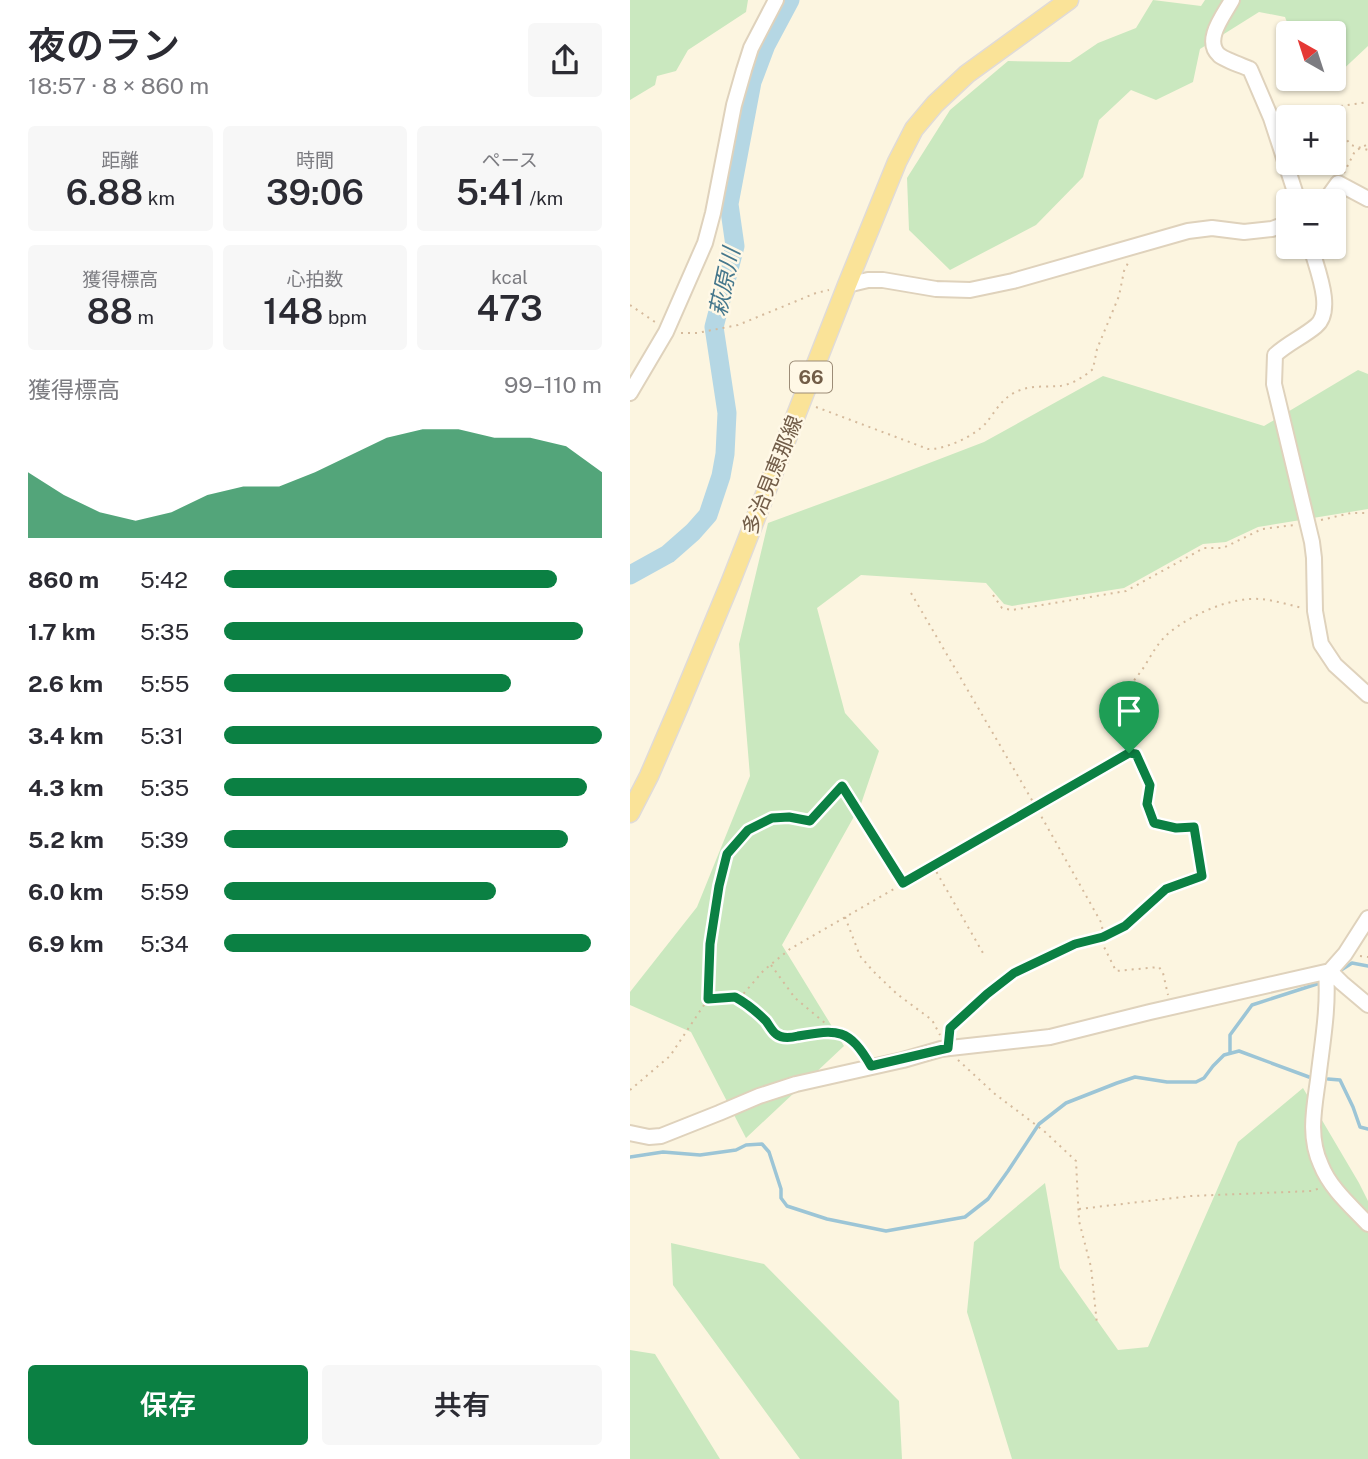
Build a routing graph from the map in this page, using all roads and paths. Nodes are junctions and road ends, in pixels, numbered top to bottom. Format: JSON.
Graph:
{"nodes":[{"id":1,"x":776,"y":0,"type":"edge"},
{"id":2,"x":1069,"y":0,"type":"edge"},
{"id":3,"x":1232,"y":0,"type":"edge"},
{"id":4,"x":1368,"y":102,"type":"edge"},
{"id":5,"x":1346,"y":105,"type":"edge"},
{"id":6,"x":1276,"y":119,"type":"edge"},
{"id":7,"x":1272,"y":120,"type":"junction"},
{"id":8,"x":1346,"y":140,"type":"edge"},
{"id":9,"x":1368,"y":144,"type":"edge"},
{"id":10,"x":1361,"y":148,"type":"junction"},
{"id":11,"x":1368,"y":150,"type":"edge"},
{"id":12,"x":1338,"y":183,"type":"junction"},
{"id":13,"x":1294,"y":189,"type":"edge"},
{"id":14,"x":1334,"y":189,"type":"edge"},
{"id":15,"x":1368,"y":199,"type":"edge"},
{"id":16,"x":1276,"y":228,"type":"edge"},
{"id":17,"x":1143,"y":245,"type":"junction"},
{"id":18,"x":1314,"y":259,"type":"edge"},
{"id":19,"x":847,"y":285,"type":"junction"},
{"id":20,"x":630,"y":305,"type":"edge"},
{"id":21,"x":666,"y":332,"type":"junction"},
{"id":22,"x":630,"y":393,"type":"edge"},
{"id":23,"x":802,"y":401,"type":"junction"},
{"id":24,"x":1368,"y":513,"type":"edge"},
{"id":25,"x":1307,"y":523,"type":"junction"},
{"id":26,"x":911,"y":593,"type":"dead end"},
{"id":27,"x":993,"y":595,"type":"dead end"},
{"id":28,"x":1315,"y":611,"type":"junction"},
{"id":29,"x":1368,"y":695,"type":"edge"},
{"id":30,"x":1129,"y":753,"type":"junction"},
{"id":31,"x":1036,"y":807,"type":"junction"},
{"id":32,"x":630,"y":813,"type":"edge"},
{"id":33,"x":933,"y":866,"type":"junction"},
{"id":34,"x":903,"y":883,"type":"junction"},
{"id":35,"x":845,"y":917,"type":"junction"},
{"id":36,"x":1368,"y":918,"type":"edge"},
{"id":37,"x":1103,"y":937,"type":"junction"},
{"id":38,"x":983,"y":953,"type":"dead end"},
{"id":39,"x":771,"y":964,"type":"junction"},
{"id":40,"x":1328,"y":971,"type":"junction"},
{"id":41,"x":708,"y":999,"type":"junction"},
{"id":42,"x":739,"y":999,"type":"junction"},
{"id":43,"x":1368,"y":1005,"type":"edge"},
{"id":44,"x":1171,"y":1007,"type":"junction"},
{"id":45,"x":831,"y":1032,"type":"junction"},
{"id":46,"x":950,"y":1048,"type":"junction"},
{"id":47,"x":871,"y":1066,"type":"junction"},
{"id":48,"x":630,"y":1090,"type":"edge"},
{"id":49,"x":630,"y":1133,"type":"edge"},
{"id":50,"x":1331,"y":1184,"type":"junction"},
{"id":51,"x":1078,"y":1209,"type":"junction"},
{"id":52,"x":1368,"y":1224,"type":"edge"},
{"id":53,"x":1097,"y":1324,"type":"dead end"}],
"edges":[{"from":1,"to":21,"type":"street"},
{"from":2,"to":19,"type":"main road","name":"多治見恵那線","number":"66"},
{"from":3,"to":7,"type":"street"},
{"from":4,"to":5,"type":"path"},
{"from":6,"to":7,"type":"path"},
{"from":7,"to":13,"type":"street"},
{"from":8,"to":10,"type":"path"},
{"from":9,"to":10,"type":"path"},
{"from":10,"to":11,"type":"path"},
{"from":10,"to":12,"type":"path"},
{"from":12,"to":14,"type":"street"},
{"from":12,"to":15,"type":"street"},
{"from":16,"to":17,"type":"street"},
{"from":17,"to":19,"type":"street"},
{"from":17,"to":23,"type":"path"},
{"from":18,"to":25,"type":"street"},
{"from":19,"to":21,"type":"path"},
{"from":19,"to":23,"type":"main road","name":"多治見恵那線","number":"66"},
{"from":20,"to":21,"type":"path"},
{"from":21,"to":22,"type":"street"},
{"from":23,"to":32,"type":"main road","name":"多治見恵那線","number":"66"},
{"from":24,"to":25,"type":"path"},
{"from":25,"to":27,"type":"path"},
{"from":25,"to":28,"type":"street"},
{"from":26,"to":31,"type":"path"},
{"from":28,"to":29,"type":"street"},
{"from":28,"to":30,"type":"path"},
{"from":30,"to":31,"type":"path"},
{"from":30,"to":37,"type":"path"},
{"from":31,"to":33,"type":"path"},
{"from":31,"to":37,"type":"path"},
{"from":33,"to":34,"type":"path"},
{"from":33,"to":38,"type":"path"},
{"from":34,"to":35,"type":"path"},
{"from":34,"to":41,"type":"path"},
{"from":35,"to":39,"type":"path"},
{"from":35,"to":46,"type":"path"},
{"from":36,"to":40,"type":"street"},
{"from":37,"to":44,"type":"path"},
{"from":37,"to":46,"type":"path"},
{"from":39,"to":42,"type":"path"},
{"from":39,"to":45,"type":"path"},
{"from":40,"to":43,"type":"street"},
{"from":40,"to":44,"type":"street"},
{"from":40,"to":50,"type":"street"},
{"from":41,"to":42,"type":"path"},
{"from":41,"to":48,"type":"path"},
{"from":42,"to":45,"type":"path"},
{"from":44,"to":46,"type":"street"},
{"from":45,"to":47,"type":"path"},
{"from":46,"to":47,"type":"street"},
{"from":46,"to":51,"type":"path"},
{"from":47,"to":49,"type":"street"},
{"from":50,"to":51,"type":"path"},
{"from":50,"to":52,"type":"street"},
{"from":51,"to":53,"type":"path"}]}
